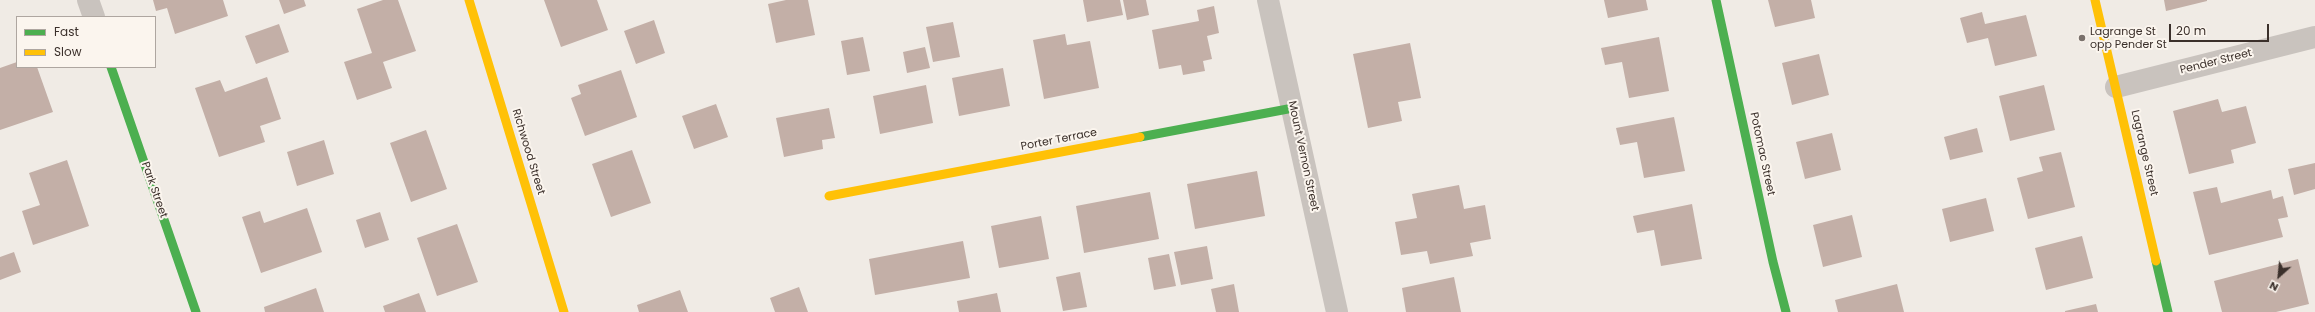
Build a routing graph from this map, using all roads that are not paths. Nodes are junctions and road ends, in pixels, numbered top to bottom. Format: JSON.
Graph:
{"nodes":[{"id":1,"x":88,"y":0,"type":"edge"},
{"id":2,"x":469,"y":0,"type":"edge"},
{"id":3,"x":1268,"y":0,"type":"edge"},
{"id":4,"x":1716,"y":0,"type":"edge"},
{"id":5,"x":2095,"y":0,"type":"edge"},
{"id":6,"x":94,"y":16,"type":"edge"},
{"id":7,"x":2315,"y":37,"type":"edge"},
{"id":8,"x":111,"y":68,"type":"edge"},
{"id":9,"x":2116,"y":87,"type":"junction"},
{"id":10,"x":1292,"y":108,"type":"junction"},
{"id":11,"x":829,"y":196,"type":"dead end"},
{"id":12,"x":196,"y":312,"type":"edge"},
{"id":13,"x":564,"y":312,"type":"edge"},
{"id":14,"x":1337,"y":312,"type":"edge"},
{"id":15,"x":1786,"y":312,"type":"edge"},
{"id":16,"x":2168,"y":312,"type":"edge"}],
"edges":[{"from":1,"to":6,"type":"street"},
{"from":2,"to":13,"type":"street","name":"Richwood Street"},
{"from":3,"to":10,"type":"street","name":"Mount Vernon Street"},
{"from":4,"to":15,"type":"street","name":"Potomac Street"},
{"from":5,"to":9,"type":"street","name":"Lagrange Street"},
{"from":7,"to":9,"type":"street","name":"Pender Street"},
{"from":8,"to":12,"type":"street","name":"Park Street"},
{"from":9,"to":16,"type":"street","name":"Lagrange Street"},
{"from":10,"to":11,"type":"street","name":"Porter Terrace"},
{"from":10,"to":14,"type":"street","name":"Mount Vernon Street"}]}
